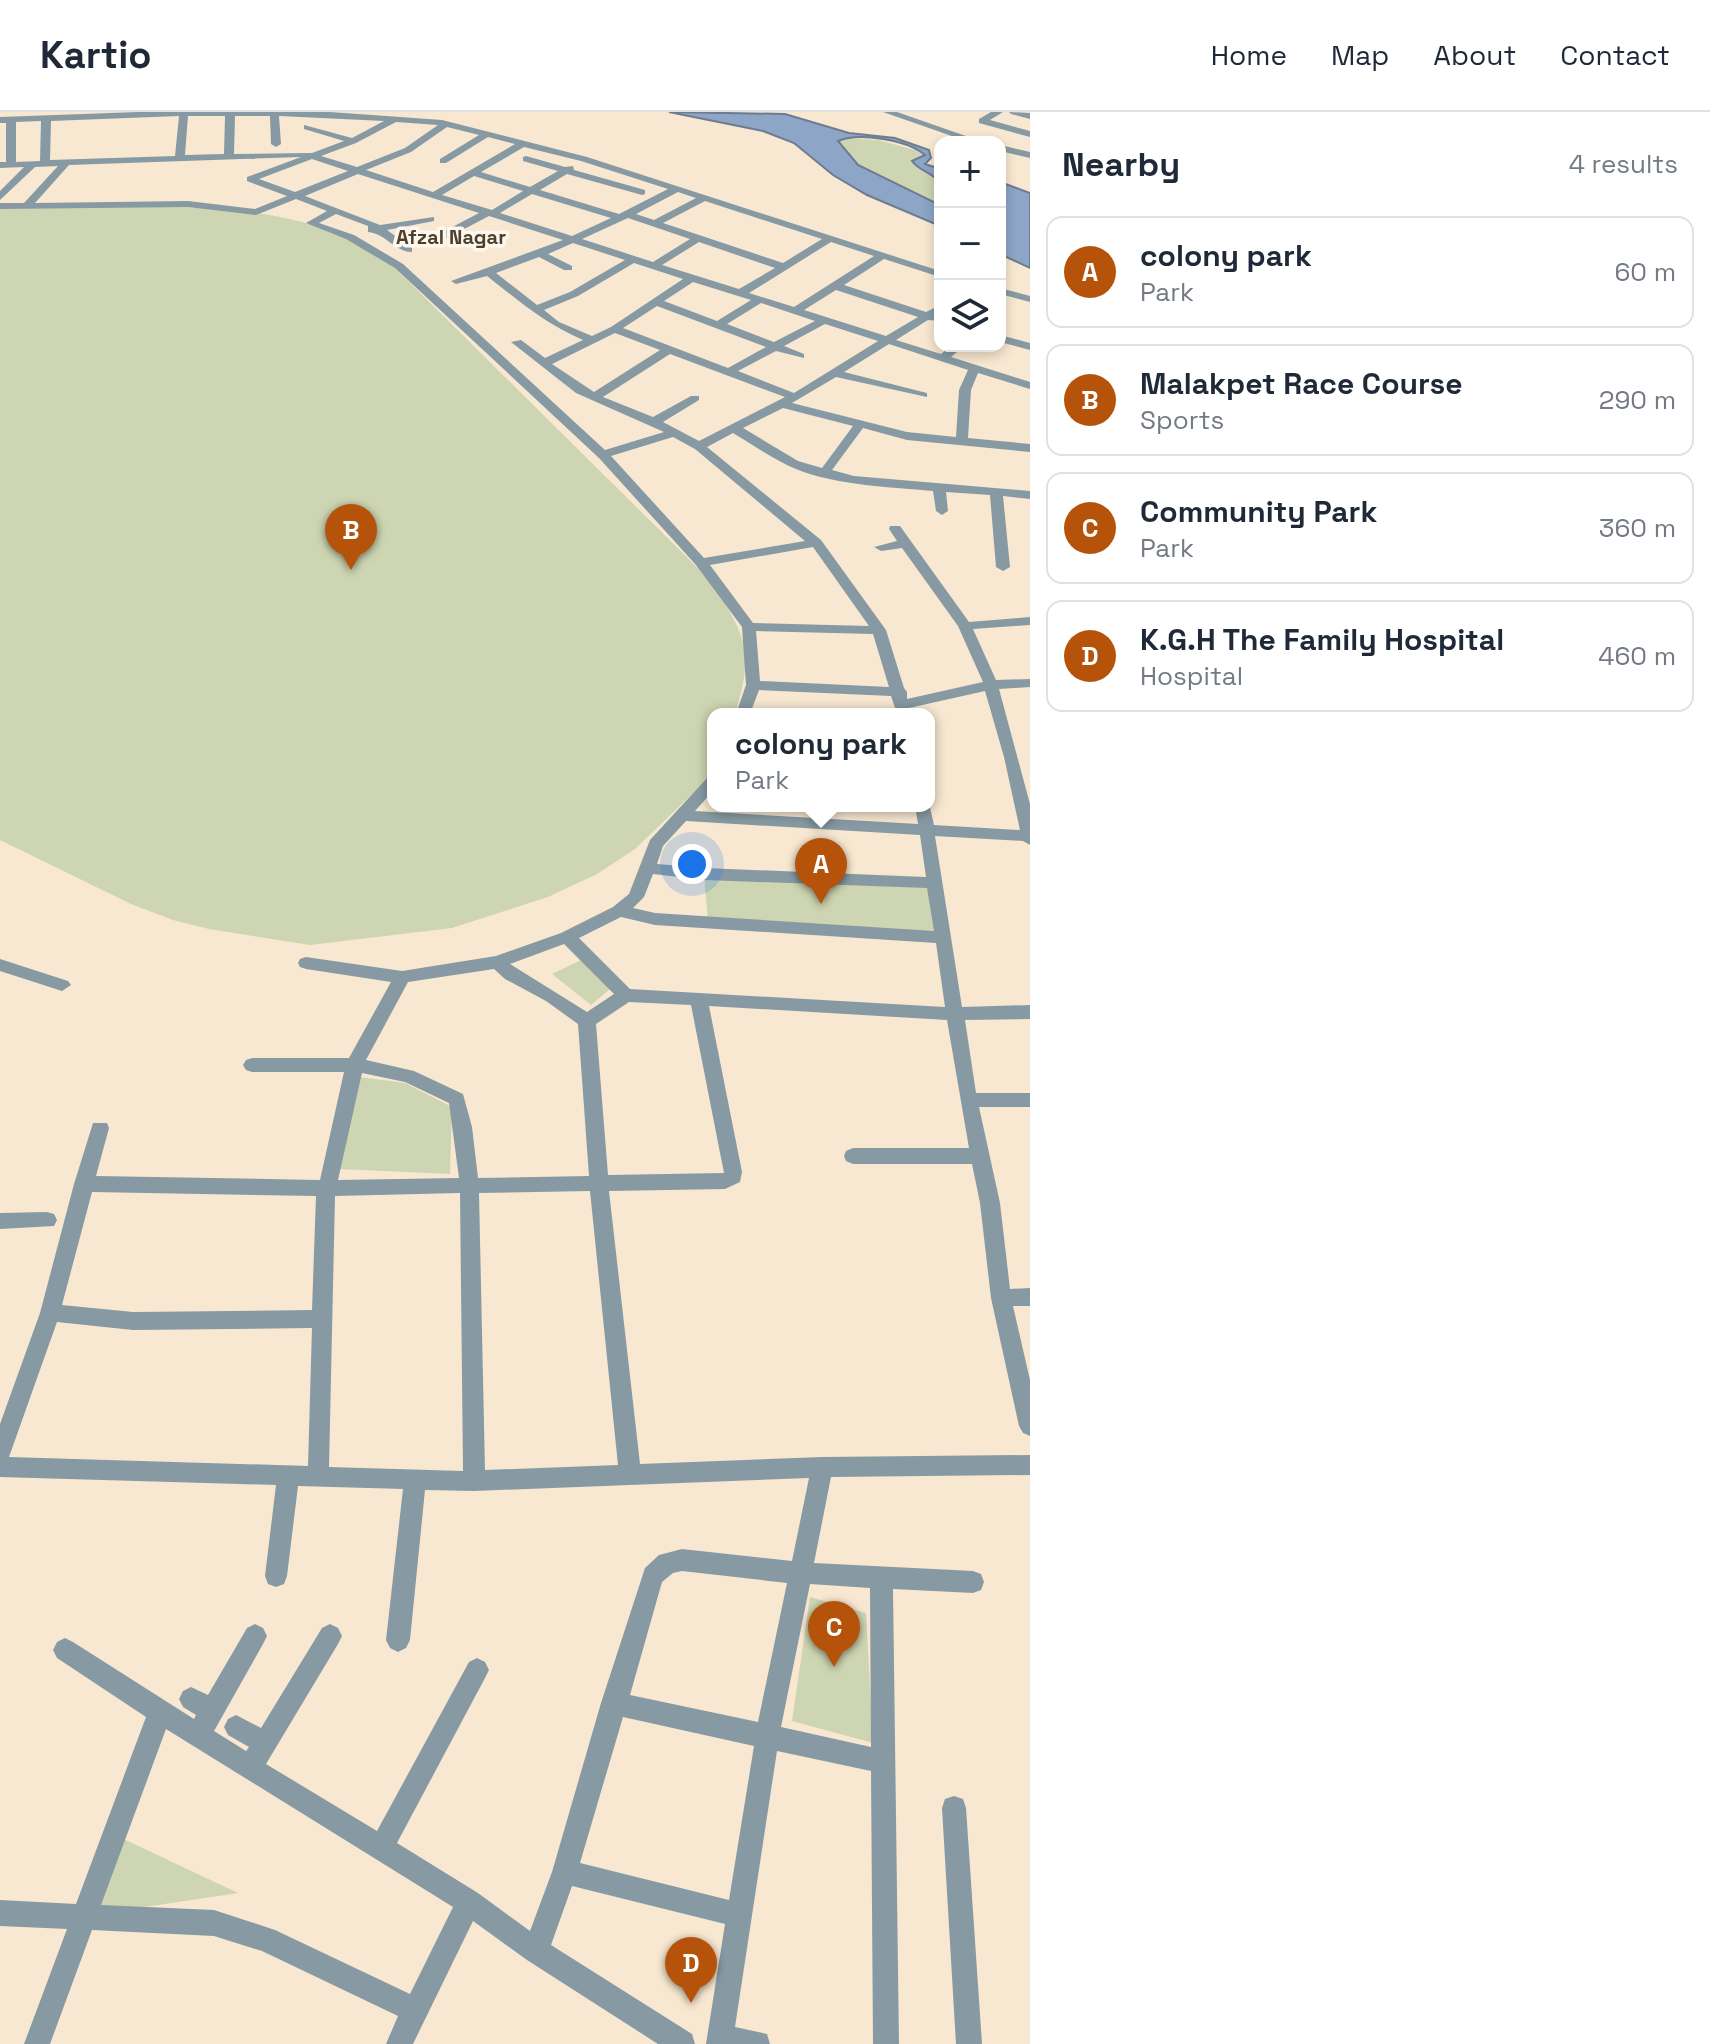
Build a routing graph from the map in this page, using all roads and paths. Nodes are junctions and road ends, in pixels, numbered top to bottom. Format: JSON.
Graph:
{"nodes":[{"id":1,"x":68,"y":112,"type":"edge"},
{"id":2,"x":888,"y":112,"type":"edge"},
{"id":3,"x":998,"y":112,"type":"edge"},
{"id":4,"x":1014,"y":112,"type":"edge"},
{"id":5,"x":184,"y":113,"type":"edge"},
{"id":6,"x":230,"y":113,"type":"edge"},
{"id":7,"x":274,"y":113,"type":"edge"},
{"id":8,"x":399,"y":115,"type":"edge"},
{"id":9,"x":1030,"y":116,"type":"edge"},
{"id":10,"x":4,"y":119,"type":"edge"},
{"id":11,"x":46,"y":119,"type":"junction"},
{"id":12,"x":982,"y":121,"type":"junction"},
{"id":13,"x":444,"y":124,"type":"junction"},
{"id":14,"x":307,"y":127,"type":"dead end"},
{"id":15,"x":487,"y":134,"type":"junction"},
{"id":16,"x":1030,"y":134,"type":"edge"},
{"id":17,"x":961,"y":135,"type":"joint"},
{"id":18,"x":353,"y":141,"type":"junction"},
{"id":19,"x":1030,"y":141,"type":"edge"},
{"id":20,"x":524,"y":143,"type":"junction"},
{"id":21,"x":276,"y":144,"type":"dead end"},
{"id":22,"x":85,"y":146,"type":"dead end"},
{"id":23,"x":1006,"y":149,"type":"edge"},
{"id":24,"x":1017,"y":151,"type":"junction"},
{"id":25,"x":1030,"y":155,"type":"edge"},
{"id":26,"x":312,"y":156,"type":"junction"},
{"id":27,"x":229,"y":157,"type":"junction"},
{"id":28,"x":180,"y":158,"type":"junction"},
{"id":29,"x":526,"y":159,"type":"dead end"},
{"id":30,"x":584,"y":159,"type":"junction"},
{"id":31,"x":443,"y":161,"type":"dead end"},
{"id":32,"x":67,"y":162,"type":"junction"},
{"id":33,"x":85,"y":162,"type":"junction"},
{"id":34,"x":39,"y":163,"type":"junction"},
{"id":35,"x":6,"y":165,"type":"edge"},
{"id":36,"x":567,"y":170,"type":"junction"},
{"id":37,"x":355,"y":171,"type":"junction"},
{"id":38,"x":473,"y":173,"type":"junction"},
{"id":39,"x":677,"y":189,"type":"junction"},
{"id":40,"x":532,"y":191,"type":"junction"},
{"id":41,"x":642,"y":192,"type":"dead end"},
{"id":42,"x":295,"y":195,"type":"junction"},
{"id":43,"x":435,"y":195,"type":"junction"},
{"id":44,"x":0,"y":197,"type":"edge"},
{"id":45,"x":704,"y":198,"type":"junction"},
{"id":46,"x":0,"y":206,"type":"edge"},
{"id":47,"x":26,"y":206,"type":"junction"},
{"id":48,"x":336,"y":210,"type":"junction"},
{"id":49,"x":491,"y":212,"type":"junction"},
{"id":50,"x":623,"y":216,"type":"junction"},
{"id":51,"x":430,"y":219,"type":"dead end"},
{"id":52,"x":655,"y":223,"type":"junction"},
{"id":53,"x":377,"y":228,"type":"junction"},
{"id":54,"x":443,"y":236,"type":"dead end"},
{"id":55,"x":350,"y":237,"type":"junction"},
{"id":56,"x":573,"y":238,"type":"junction"},
{"id":57,"x":698,"y":238,"type":"junction"},
{"id":58,"x":829,"y":239,"type":"junction"},
{"id":59,"x":408,"y":250,"type":"dead end"},
{"id":60,"x":539,"y":253,"type":"junction"},
{"id":61,"x":882,"y":256,"type":"junction"},
{"id":62,"x":635,"y":258,"type":"junction"},
{"id":63,"x":655,"y":265,"type":"junction"},
{"id":64,"x":784,"y":267,"type":"junction"},
{"id":65,"x":568,"y":268,"type":"dead end"},
{"id":66,"x":934,"y":272,"type":"edge"},
{"id":67,"x":490,"y":273,"type":"junction"},
{"id":68,"x":693,"y":277,"type":"junction"},
{"id":69,"x":456,"y":281,"type":"dead end"},
{"id":70,"x":836,"y":286,"type":"junction"},
{"id":71,"x":741,"y":293,"type":"junction"},
{"id":72,"x":1006,"y":293,"type":"edge"},
{"id":73,"x":760,"y":299,"type":"junction"},
{"id":74,"x":1030,"y":299,"type":"edge"},
{"id":75,"x":657,"y":302,"type":"junction"},
{"id":76,"x":534,"y":310,"type":"junction"},
{"id":77,"x":795,"y":311,"type":"junction"},
{"id":78,"x":934,"y":318,"type":"edge"},
{"id":79,"x":824,"y":320,"type":"junction"},
{"id":80,"x":718,"y":325,"type":"junction"},
{"id":81,"x":615,"y":329,"type":"junction"},
{"id":82,"x":888,"y":340,"type":"junction"},
{"id":83,"x":1006,"y":340,"type":"edge"},
{"id":84,"x":594,"y":341,"type":"junction"},
{"id":85,"x":517,"y":342,"type":"dead end"},
{"id":86,"x":777,"y":346,"type":"junction"},
{"id":87,"x":1030,"y":347,"type":"edge"},
{"id":88,"x":668,"y":350,"type":"junction"},
{"id":89,"x":951,"y":352,"type":"edge"},
{"id":90,"x":800,"y":356,"type":"dead end"},
{"id":91,"x":942,"y":359,"type":"junction"},
{"id":92,"x":545,"y":363,"type":"junction"},
{"id":93,"x":974,"y":369,"type":"junction"},
{"id":94,"x":728,"y":372,"type":"junction"},
{"id":95,"x":834,"y":373,"type":"junction"},
{"id":96,"x":1030,"y":386,"type":"edge"},
{"id":97,"x":923,"y":395,"type":"dead end"},
{"id":98,"x":795,"y":397,"type":"junction"},
{"id":99,"x":593,"y":398,"type":"junction"},
{"id":100,"x":695,"y":398,"type":"dead end"},
{"id":101,"x":781,"y":404,"type":"junction"},
{"id":102,"x":654,"y":422,"type":"junction"},
{"id":103,"x":860,"y":424,"type":"junction"},
{"id":104,"x":735,"y":429,"type":"junction"},
{"id":105,"x":676,"y":432,"type":"junction"},
{"id":106,"x":962,"y":441,"type":"junction"},
{"id":107,"x":699,"y":446,"type":"junction"},
{"id":108,"x":1030,"y":448,"type":"edge"},
{"id":109,"x":603,"y":455,"type":"junction"},
{"id":110,"x":824,"y":473,"type":"junction"},
{"id":111,"x":939,"y":487,"type":"junction"},
{"id":112,"x":996,"y":492,"type":"junction"},
{"id":113,"x":1030,"y":495,"type":"edge"},
{"id":114,"x":942,"y":511,"type":"dead end"},
{"id":115,"x":895,"y":529,"type":"dead end"},
{"id":116,"x":816,"y":543,"type":"junction"},
{"id":117,"x":906,"y":544,"type":"junction"},
{"id":118,"x":881,"y":547,"type":"dead end"},
{"id":119,"x":701,"y":562,"type":"junction"},
{"id":120,"x":1003,"y":567,"type":"dead end"},
{"id":121,"x":1030,"y":621,"type":"edge"},
{"id":122,"x":965,"y":626,"type":"junction"},
{"id":123,"x":749,"y":627,"type":"junction"},
{"id":124,"x":879,"y":630,"type":"junction"},
{"id":125,"x":1030,"y":683,"type":"edge"},
{"id":126,"x":753,"y":685,"type":"junction"},
{"id":127,"x":991,"y":685,"type":"junction"},
{"id":128,"x":902,"y":704,"type":"edge"},
{"id":129,"x":745,"y":708,"type":"edge"},
{"id":130,"x":1030,"y":756,"type":"edge"},
{"id":131,"x":1012,"y":757,"type":"junction"},
{"id":132,"x":707,"y":787,"type":"edge"},
{"id":133,"x":924,"y":812,"type":"edge"},
{"id":134,"x":681,"y":815,"type":"junction"},
{"id":135,"x":927,"y":830,"type":"junction"},
{"id":136,"x":1030,"y":838,"type":"edge"},
{"id":137,"x":646,"y":868,"type":"junction"},
{"id":138,"x":936,"y":883,"type":"junction"},
{"id":139,"x":619,"y":911,"type":"junction"},
{"id":140,"x":567,"y":937,"type":"junction"},
{"id":141,"x":945,"y":938,"type":"junction"},
{"id":142,"x":498,"y":962,"type":"junction"},
{"id":143,"x":306,"y":963,"type":"dead end"},
{"id":144,"x":0,"y":965,"type":"edge"},
{"id":145,"x":402,"y":977,"type":"junction"},
{"id":146,"x":62,"y":985,"type":"dead end"},
{"id":147,"x":626,"y":995,"type":"junction"},
{"id":148,"x":698,"y":997,"type":"junction"},
{"id":149,"x":1030,"y":1012,"type":"edge"},
{"id":150,"x":954,"y":1014,"type":"junction"},
{"id":151,"x":587,"y":1021,"type":"junction"},
{"id":152,"x":355,"y":1064,"type":"junction"},
{"id":153,"x":252,"y":1065,"type":"dead end"},
{"id":154,"x":968,"y":1100,"type":"junction"},
{"id":155,"x":1030,"y":1100,"type":"edge"},
{"id":156,"x":100,"y":1128,"type":"dead end"},
{"id":157,"x":853,"y":1156,"type":"dead end"},
{"id":158,"x":982,"y":1156,"type":"junction"},
{"id":159,"x":83,"y":1184,"type":"junction"},
{"id":160,"x":599,"y":1184,"type":"junction"},
{"id":161,"x":469,"y":1186,"type":"junction"},
{"id":162,"x":328,"y":1188,"type":"junction"},
{"id":163,"x":47,"y":1220,"type":"dead end"},
{"id":164,"x":0,"y":1221,"type":"edge"},
{"id":165,"x":1030,"y":1297,"type":"edge"},
{"id":166,"x":1001,"y":1298,"type":"junction"},
{"id":167,"x":50,"y":1313,"type":"junction"},
{"id":168,"x":322,"y":1319,"type":"junction"},
{"id":169,"x":1030,"y":1426,"type":"edge"},
{"id":170,"x":0,"y":1454,"type":"edge"},
{"id":171,"x":1030,"y":1465,"type":"edge"},
{"id":172,"x":0,"y":1467,"type":"edge"},
{"id":173,"x":822,"y":1467,"type":"junction"},
{"id":174,"x":630,"y":1472,"type":"junction"},
{"id":175,"x":288,"y":1476,"type":"junction"},
{"id":176,"x":318,"y":1478,"type":"junction"},
{"id":177,"x":415,"y":1479,"type":"junction"},
{"id":178,"x":474,"y":1481,"type":"junction"},
{"id":179,"x":800,"y":1573,"type":"junction"},
{"id":180,"x":881,"y":1575,"type":"junction"},
{"id":181,"x":276,"y":1576,"type":"dead end"},
{"id":182,"x":973,"y":1582,"type":"dead end"},
{"id":183,"x":255,"y":1636,"type":"dead end"},
{"id":184,"x":330,"y":1636,"type":"dead end"},
{"id":185,"x":398,"y":1640,"type":"dead end"},
{"id":186,"x":65,"y":1650,"type":"dead end"},
{"id":187,"x":477,"y":1670,"type":"dead end"},
{"id":188,"x":191,"y":1699,"type":"dead end"},
{"id":189,"x":613,"y":1703,"type":"junction"},
{"id":190,"x":213,"y":1711,"type":"junction"},
{"id":191,"x":160,"y":1712,"type":"junction"},
{"id":192,"x":236,"y":1727,"type":"dead end"},
{"id":193,"x":768,"y":1734,"type":"junction"},
{"id":194,"x":198,"y":1735,"type":"junction"},
{"id":195,"x":265,"y":1743,"type":"junction"},
{"id":196,"x":881,"y":1761,"type":"junction"},
{"id":197,"x":250,"y":1768,"type":"junction"},
{"id":198,"x":954,"y":1808,"type":"dead end"},
{"id":199,"x":381,"y":1848,"type":"junction"},
{"id":200,"x":565,"y":1872,"type":"junction"},
{"id":201,"x":469,"y":1902,"type":"junction"},
{"id":202,"x":0,"y":1913,"type":"edge"},
{"id":203,"x":739,"y":1915,"type":"junction"},
{"id":204,"x":84,"y":1918,"type":"junction"},
{"id":205,"x":536,"y":1951,"type":"junction"},
{"id":206,"x":414,"y":2010,"type":"junction"},
{"id":207,"x":720,"y":2041,"type":"edge"},
{"id":208,"x":37,"y":2044,"type":"edge"},
{"id":209,"x":399,"y":2044,"type":"edge"},
{"id":210,"x":682,"y":2044,"type":"edge"},
{"id":211,"x":757,"y":2044,"type":"edge"},
{"id":212,"x":886,"y":2044,"type":"edge"},
{"id":213,"x":969,"y":2044,"type":"edge"}],
"edges":[{"from":1,"to":10,"type":"street"},
{"from":2,"to":17,"type":"street"},
{"from":3,"to":12,"type":"street"},
{"from":4,"to":9,"type":"street"},
{"from":5,"to":6,"type":"street"},
{"from":5,"to":11,"type":"street"},
{"from":5,"to":28,"type":"street"},
{"from":6,"to":7,"type":"street"},
{"from":6,"to":27,"type":"street"},
{"from":7,"to":8,"type":"street"},
{"from":7,"to":21,"type":"street"},
{"from":8,"to":13,"type":"street"},
{"from":8,"to":18,"type":"street"},
{"from":10,"to":11,"type":"street"},
{"from":10,"to":35,"type":"street"},
{"from":11,"to":34,"type":"street"},
{"from":12,"to":16,"type":"street"},
{"from":12,"to":17,"type":"street"},
{"from":13,"to":15,"type":"street"},
{"from":13,"to":37,"type":"street"},
{"from":14,"to":18,"type":"street"},
{"from":15,"to":20,"type":"street"},
{"from":15,"to":31,"type":"street"},
{"from":18,"to":26,"type":"street"},
{"from":19,"to":24,"type":"street"},
{"from":20,"to":30,"type":"street"},
{"from":20,"to":38,"type":"street"},
{"from":22,"to":33,"type":"street"},
{"from":23,"to":24,"type":"street"},
{"from":24,"to":25,"type":"street"},
{"from":26,"to":27,"type":"street"},
{"from":26,"to":37,"type":"street"},
{"from":26,"to":42,"type":"street"},
{"from":27,"to":28,"type":"street"},
{"from":28,"to":33,"type":"street"},
{"from":29,"to":36,"type":"street"},
{"from":30,"to":36,"type":"street"},
{"from":30,"to":39,"type":"street"},
{"from":32,"to":33,"type":"street"},
{"from":32,"to":34,"type":"street"},
{"from":32,"to":47,"type":"street"},
{"from":34,"to":35,"type":"street"},
{"from":34,"to":44,"type":"street"},
{"from":36,"to":40,"type":"street"},
{"from":36,"to":41,"type":"street"},
{"from":37,"to":42,"type":"street"},
{"from":37,"to":43,"type":"street"},
{"from":38,"to":40,"type":"street"},
{"from":38,"to":43,"type":"street"},
{"from":39,"to":45,"type":"street"},
{"from":39,"to":50,"type":"street"},
{"from":40,"to":49,"type":"street"},
{"from":40,"to":50,"type":"street"},
{"from":42,"to":47,"type":"street"},
{"from":42,"to":48,"type":"street"},
{"from":43,"to":49,"type":"street"},
{"from":45,"to":52,"type":"street"},
{"from":45,"to":58,"type":"street"},
{"from":46,"to":47,"type":"street"},
{"from":48,"to":53,"type":"street"},
{"from":48,"to":55,"type":"street"},
{"from":49,"to":54,"type":"street"},
{"from":49,"to":56,"type":"street"},
{"from":50,"to":52,"type":"street"},
{"from":50,"to":56,"type":"street"},
{"from":51,"to":53,"type":"street"},
{"from":52,"to":57,"type":"street"},
{"from":53,"to":55,"type":"street"},
{"from":53,"to":59,"type":"street"},
{"from":55,"to":109,"type":"street"},
{"from":56,"to":60,"type":"street"},
{"from":56,"to":62,"type":"street"},
{"from":57,"to":63,"type":"street"},
{"from":57,"to":64,"type":"street"},
{"from":58,"to":61,"type":"street"},
{"from":58,"to":64,"type":"street"},
{"from":60,"to":65,"type":"street"},
{"from":60,"to":67,"type":"street"},
{"from":61,"to":66,"type":"street"},
{"from":61,"to":70,"type":"street"},
{"from":62,"to":63,"type":"street"},
{"from":62,"to":76,"type":"street"},
{"from":63,"to":68,"type":"street"},
{"from":64,"to":71,"type":"street"},
{"from":67,"to":69,"type":"street"},
{"from":67,"to":76,"type":"street"},
{"from":68,"to":71,"type":"street"},
{"from":68,"to":75,"type":"street"},
{"from":70,"to":77,"type":"street"},
{"from":70,"to":78,"type":"street"},
{"from":71,"to":73,"type":"street"},
{"from":72,"to":74,"type":"street"},
{"from":73,"to":77,"type":"street"},
{"from":73,"to":80,"type":"street"},
{"from":75,"to":80,"type":"street"},
{"from":75,"to":81,"type":"street"},
{"from":76,"to":84,"type":"street"},
{"from":77,"to":79,"type":"street"},
{"from":78,"to":82,"type":"street"},
{"from":79,"to":82,"type":"street"},
{"from":79,"to":86,"type":"street"},
{"from":80,"to":86,"type":"street"},
{"from":81,"to":84,"type":"street"},
{"from":81,"to":88,"type":"street"},
{"from":82,"to":91,"type":"street"},
{"from":82,"to":95,"type":"street"},
{"from":83,"to":87,"type":"street"},
{"from":84,"to":92,"type":"street"},
{"from":85,"to":92,"type":"street"},
{"from":86,"to":90,"type":"street"},
{"from":86,"to":94,"type":"street"},
{"from":88,"to":94,"type":"street"},
{"from":88,"to":99,"type":"street"},
{"from":89,"to":91,"type":"street"},
{"from":91,"to":93,"type":"street"},
{"from":92,"to":99,"type":"street"},
{"from":93,"to":96,"type":"street"},
{"from":93,"to":106,"type":"street"},
{"from":94,"to":98,"type":"street"},
{"from":95,"to":97,"type":"street"},
{"from":95,"to":98,"type":"street"},
{"from":98,"to":101,"type":"street"},
{"from":99,"to":102,"type":"street"},
{"from":100,"to":102,"type":"street"},
{"from":101,"to":103,"type":"street"},
{"from":101,"to":104,"type":"street"},
{"from":102,"to":105,"type":"street"},
{"from":103,"to":106,"type":"street"},
{"from":103,"to":110,"type":"street"},
{"from":104,"to":107,"type":"street"},
{"from":104,"to":110,"type":"street"},
{"from":105,"to":107,"type":"street"},
{"from":105,"to":109,"type":"street"},
{"from":106,"to":108,"type":"street"},
{"from":107,"to":116,"type":"street"},
{"from":109,"to":119,"type":"street"},
{"from":110,"to":111,"type":"street"},
{"from":111,"to":112,"type":"street"},
{"from":111,"to":114,"type":"street"},
{"from":112,"to":113,"type":"street"},
{"from":112,"to":120,"type":"street"},
{"from":115,"to":117,"type":"street"},
{"from":116,"to":119,"type":"street"},
{"from":116,"to":124,"type":"street"},
{"from":117,"to":118,"type":"street"},
{"from":117,"to":122,"type":"street"},
{"from":119,"to":123,"type":"street"},
{"from":121,"to":122,"type":"street"},
{"from":122,"to":127,"type":"street"},
{"from":123,"to":124,"type":"street"},
{"from":123,"to":126,"type":"street"},
{"from":124,"to":128,"type":"street"},
{"from":125,"to":127,"type":"street"},
{"from":126,"to":128,"type":"street"},
{"from":126,"to":129,"type":"street"},
{"from":127,"to":128,"type":"street"},
{"from":127,"to":131,"type":"street"},
{"from":130,"to":131,"type":"street"},
{"from":131,"to":136,"type":"street"},
{"from":132,"to":134,"type":"street"},
{"from":133,"to":135,"type":"street"},
{"from":134,"to":135,"type":"street"},
{"from":134,"to":137,"type":"street"},
{"from":135,"to":136,"type":"street"},
{"from":135,"to":138,"type":"street"},
{"from":137,"to":138,"type":"street"},
{"from":137,"to":139,"type":"street"},
{"from":138,"to":141,"type":"street"},
{"from":139,"to":140,"type":"street"},
{"from":139,"to":141,"type":"street"},
{"from":140,"to":142,"type":"street"},
{"from":140,"to":147,"type":"street"},
{"from":141,"to":150,"type":"street"},
{"from":142,"to":145,"type":"street"},
{"from":142,"to":151,"type":"street"},
{"from":143,"to":145,"type":"street"},
{"from":144,"to":146,"type":"street"},
{"from":145,"to":152,"type":"street"},
{"from":147,"to":148,"type":"street"},
{"from":147,"to":151,"type":"street"},
{"from":148,"to":150,"type":"street"},
{"from":148,"to":160,"type":"street"},
{"from":149,"to":150,"type":"street"},
{"from":150,"to":154,"type":"street"},
{"from":151,"to":160,"type":"street"},
{"from":152,"to":153,"type":"street"},
{"from":152,"to":161,"type":"street"},
{"from":152,"to":162,"type":"street"},
{"from":154,"to":155,"type":"street"},
{"from":154,"to":158,"type":"street"},
{"from":156,"to":159,"type":"street"},
{"from":157,"to":158,"type":"street"},
{"from":158,"to":166,"type":"street"},
{"from":159,"to":162,"type":"street"},
{"from":159,"to":167,"type":"street"},
{"from":160,"to":161,"type":"street"},
{"from":160,"to":174,"type":"street"},
{"from":161,"to":162,"type":"street"},
{"from":161,"to":178,"type":"street"},
{"from":162,"to":168,"type":"street"},
{"from":163,"to":164,"type":"street"},
{"from":165,"to":166,"type":"street"},
{"from":166,"to":169,"type":"street"},
{"from":167,"to":168,"type":"street"},
{"from":167,"to":170,"type":"street"},
{"from":168,"to":176,"type":"street"},
{"from":171,"to":173,"type":"street"},
{"from":172,"to":175,"type":"street"},
{"from":173,"to":174,"type":"street"},
{"from":173,"to":179,"type":"street"},
{"from":174,"to":178,"type":"street"},
{"from":175,"to":176,"type":"street"},
{"from":175,"to":181,"type":"street"},
{"from":176,"to":177,"type":"street"},
{"from":177,"to":178,"type":"street"},
{"from":177,"to":185,"type":"street"},
{"from":179,"to":180,"type":"street"},
{"from":179,"to":189,"type":"street"},
{"from":179,"to":193,"type":"street"},
{"from":180,"to":182,"type":"street"},
{"from":180,"to":196,"type":"street"},
{"from":183,"to":190,"type":"street"},
{"from":184,"to":195,"type":"street"},
{"from":186,"to":191,"type":"street"},
{"from":187,"to":199,"type":"street"},
{"from":188,"to":190,"type":"street"},
{"from":189,"to":193,"type":"street"},
{"from":189,"to":200,"type":"street"},
{"from":190,"to":194,"type":"street"},
{"from":191,"to":194,"type":"street"},
{"from":191,"to":204,"type":"street"},
{"from":192,"to":195,"type":"street"},
{"from":193,"to":196,"type":"street"},
{"from":193,"to":203,"type":"street"},
{"from":194,"to":197,"type":"street"},
{"from":195,"to":197,"type":"street"},
{"from":196,"to":212,"type":"street"},
{"from":197,"to":199,"type":"street"},
{"from":198,"to":213,"type":"street"},
{"from":199,"to":201,"type":"street"},
{"from":200,"to":203,"type":"street"},
{"from":200,"to":205,"type":"street"},
{"from":201,"to":205,"type":"street"},
{"from":201,"to":206,"type":"street"},
{"from":202,"to":204,"type":"street"},
{"from":203,"to":207,"type":"street"},
{"from":204,"to":206,"type":"street"},
{"from":204,"to":208,"type":"street"},
{"from":205,"to":210,"type":"street"},
{"from":206,"to":209,"type":"street"},
{"from":207,"to":211,"type":"street"}]}
